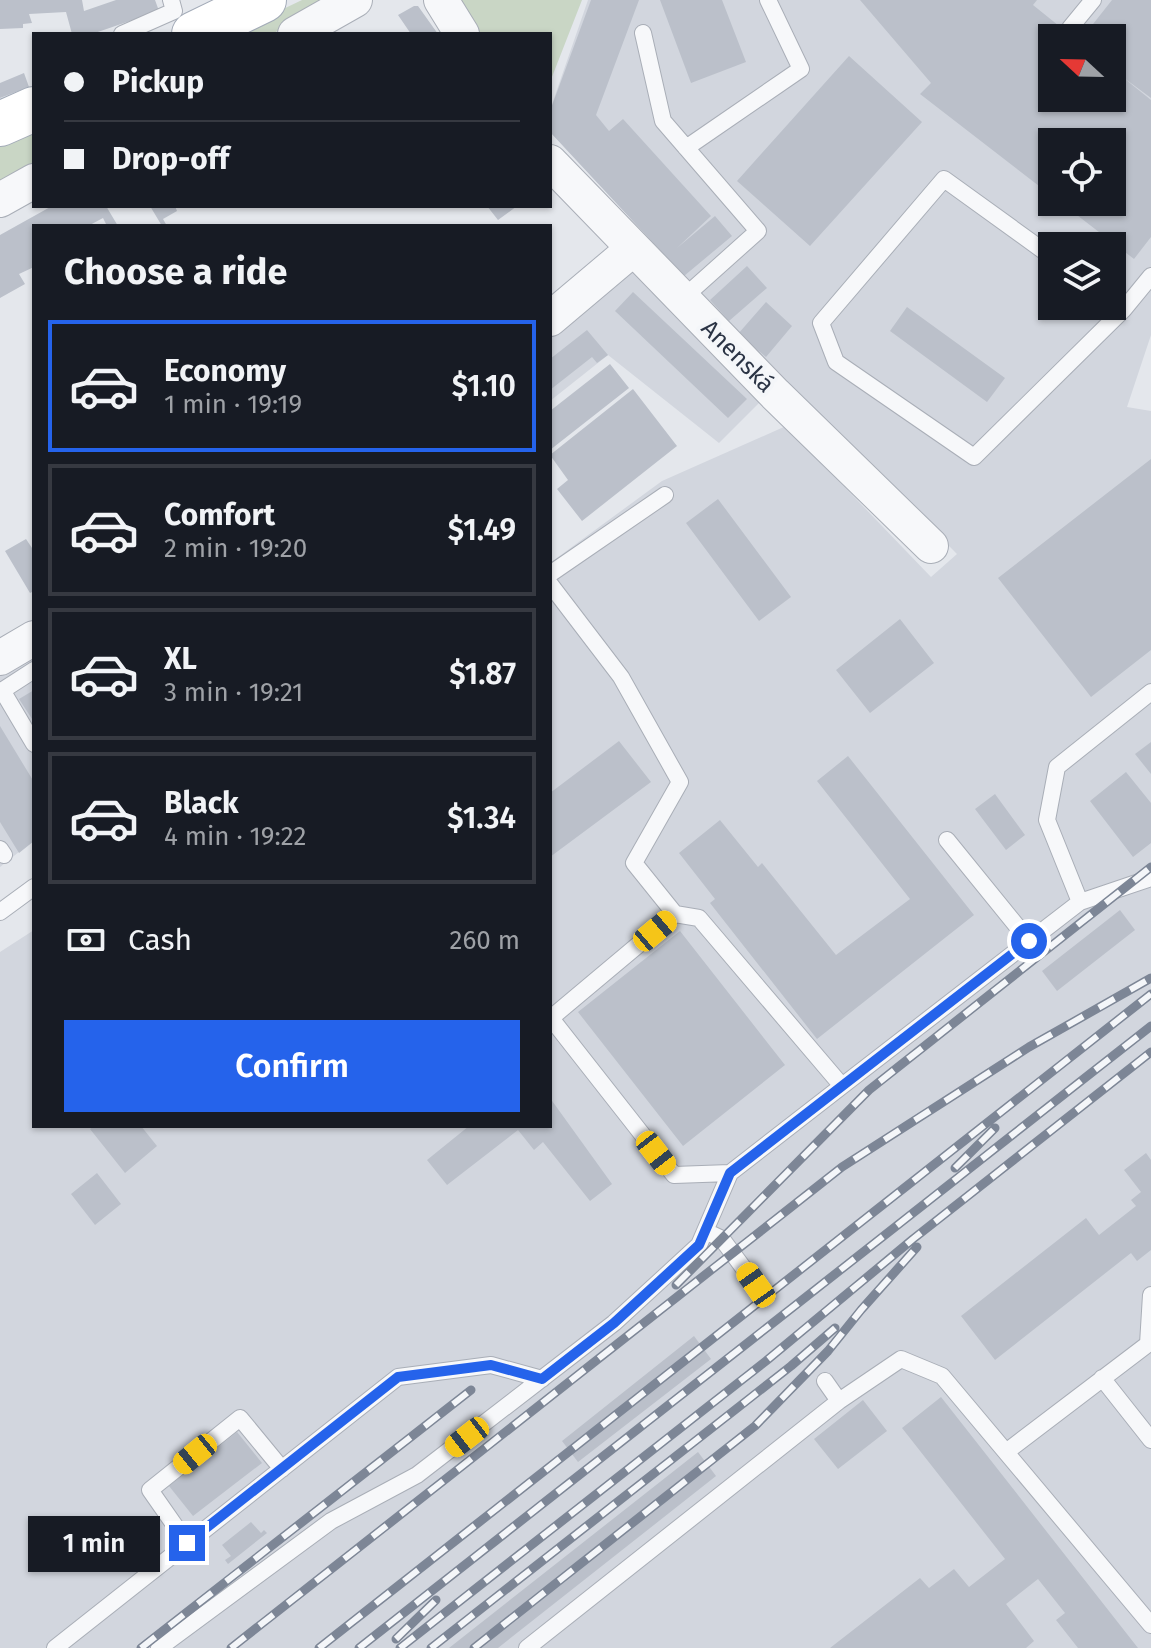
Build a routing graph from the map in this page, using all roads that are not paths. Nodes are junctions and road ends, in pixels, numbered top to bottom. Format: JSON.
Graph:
{"nodes":[{"id":1,"x":171,"y":0,"type":"edge"},
{"id":2,"x":264,"y":0,"type":"edge"},
{"id":3,"x":355,"y":0,"type":"edge"},
{"id":4,"x":441,"y":0,"type":"edge"},
{"id":5,"x":768,"y":0,"type":"edge"},
{"id":6,"x":1093,"y":0,"type":"edge"},
{"id":7,"x":1073,"y":24,"type":"edge"},
{"id":8,"x":127,"y":32,"type":"edge"},
{"id":9,"x":198,"y":32,"type":"edge"},
{"id":10,"x":299,"y":32,"type":"edge"},
{"id":11,"x":461,"y":32,"type":"edge"},
{"id":12,"x":643,"y":33,"type":"dead end"},
{"id":13,"x":32,"y":110,"type":"edge"},
{"id":14,"x":0,"y":124,"type":"edge"},
{"id":15,"x":686,"y":148,"type":"junction"},
{"id":16,"x":552,"y":164,"type":"edge"},
{"id":17,"x":32,"y":182,"type":"edge"},
{"id":18,"x":0,"y":200,"type":"edge"},
{"id":19,"x":1038,"y":247,"type":"edge"},
{"id":20,"x":633,"y":249,"type":"junction"},
{"id":21,"x":1151,"y":276,"type":"edge"},
{"id":22,"x":1126,"y":298,"type":"edge"},
{"id":23,"x":682,"y":299,"type":"junction"},
{"id":24,"x":552,"y":317,"type":"edge"},
{"id":25,"x":1104,"y":320,"type":"edge"},
{"id":26,"x":665,"y":495,"type":"dead end"},
{"id":27,"x":931,"y":546,"type":"dead end"},
{"id":28,"x":552,"y":573,"type":"edge"},
{"id":29,"x":552,"y":587,"type":"edge"},
{"id":30,"x":32,"y":641,"type":"edge"},
{"id":31,"x":32,"y":671,"type":"edge"},
{"id":32,"x":1,"y":680,"type":"edge"},
{"id":33,"x":1151,"y":692,"type":"edge"},
{"id":34,"x":32,"y":740,"type":"edge"},
{"id":35,"x":947,"y":840,"type":"dead end"},
{"id":36,"x":1151,"y":878,"type":"edge"},
{"id":37,"x":32,"y":888,"type":"edge"},
{"id":38,"x":1080,"y":902,"type":"junction"},
{"id":39,"x":0,"y":912,"type":"edge"},
{"id":40,"x":675,"y":914,"type":"junction"},
{"id":41,"x":1029,"y":941,"type":"junction"},
{"id":42,"x":552,"y":1016,"type":"edge"},
{"id":43,"x":552,"y":1018,"type":"edge"},
{"id":44,"x":842,"y":1086,"type":"junction"},
{"id":45,"x":730,"y":1173,"type":"junction"},
{"id":46,"x":705,"y":1231,"type":"junction"},
{"id":47,"x":756,"y":1285,"type":"dead end"},
{"id":48,"x":1151,"y":1295,"type":"edge"},
{"id":49,"x":1102,"y":1378,"type":"junction"},
{"id":50,"x":542,"y":1379,"type":"junction"},
{"id":51,"x":825,"y":1381,"type":"dead end"},
{"id":52,"x":839,"y":1401,"type":"junction"},
{"id":53,"x":1151,"y":1440,"type":"edge"},
{"id":54,"x":1006,"y":1452,"type":"junction"},
{"id":55,"x":282,"y":1469,"type":"junction"},
{"id":56,"x":187,"y":1543,"type":"junction"},
{"id":57,"x":1151,"y":1625,"type":"edge"},
{"id":58,"x":55,"y":1648,"type":"edge"},
{"id":59,"x":159,"y":1648,"type":"edge"},
{"id":60,"x":527,"y":1648,"type":"edge"}],
"edges":[{"from":1,"to":8,"type":"lane"},
{"from":2,"to":9,"type":"main road"},
{"from":3,"to":10,"type":"street"},
{"from":4,"to":11,"type":"street"},
{"from":5,"to":15,"type":"lane"},
{"from":6,"to":7,"type":"lane"},
{"from":12,"to":15,"type":"lane"},
{"from":13,"to":14,"type":"main road"},
{"from":15,"to":23,"type":"lane"},
{"from":16,"to":20,"type":"street","name":"Anenská"},
{"from":17,"to":18,"type":"street"},
{"from":19,"to":25,"type":"lane"},
{"from":20,"to":23,"type":"street","name":"Anenská"},
{"from":20,"to":24,"type":"street"},
{"from":21,"to":22,"type":"lane"},
{"from":23,"to":27,"type":"street","name":"Anenská"},
{"from":26,"to":28,"type":"lane"},
{"from":29,"to":40,"type":"lane"},
{"from":30,"to":32,"type":"street"},
{"from":31,"to":32,"type":"lane"},
{"from":32,"to":34,"type":"lane"},
{"from":33,"to":38,"type":"lane"},
{"from":35,"to":41,"type":"lane"},
{"from":36,"to":38,"type":"lane"},
{"from":37,"to":39,"type":"lane"},
{"from":38,"to":41,"type":"lane"},
{"from":40,"to":42,"type":"lane"},
{"from":40,"to":44,"type":"lane"},
{"from":41,"to":44,"type":"lane"},
{"from":43,"to":45,"type":"lane"},
{"from":44,"to":45,"type":"lane"},
{"from":45,"to":46,"type":"lane"},
{"from":46,"to":47,"type":"lane"},
{"from":46,"to":50,"type":"lane"},
{"from":48,"to":49,"type":"lane"},
{"from":49,"to":53,"type":"lane"},
{"from":49,"to":54,"type":"lane"},
{"from":50,"to":55,"type":"lane"},
{"from":50,"to":59,"type":"lane"},
{"from":51,"to":52,"type":"lane"},
{"from":52,"to":54,"type":"lane"},
{"from":52,"to":60,"type":"lane"},
{"from":54,"to":57,"type":"lane"},
{"from":55,"to":56,"type":"lane"},
{"from":55,"to":56,"type":"lane"},
{"from":56,"to":58,"type":"lane"}]}
